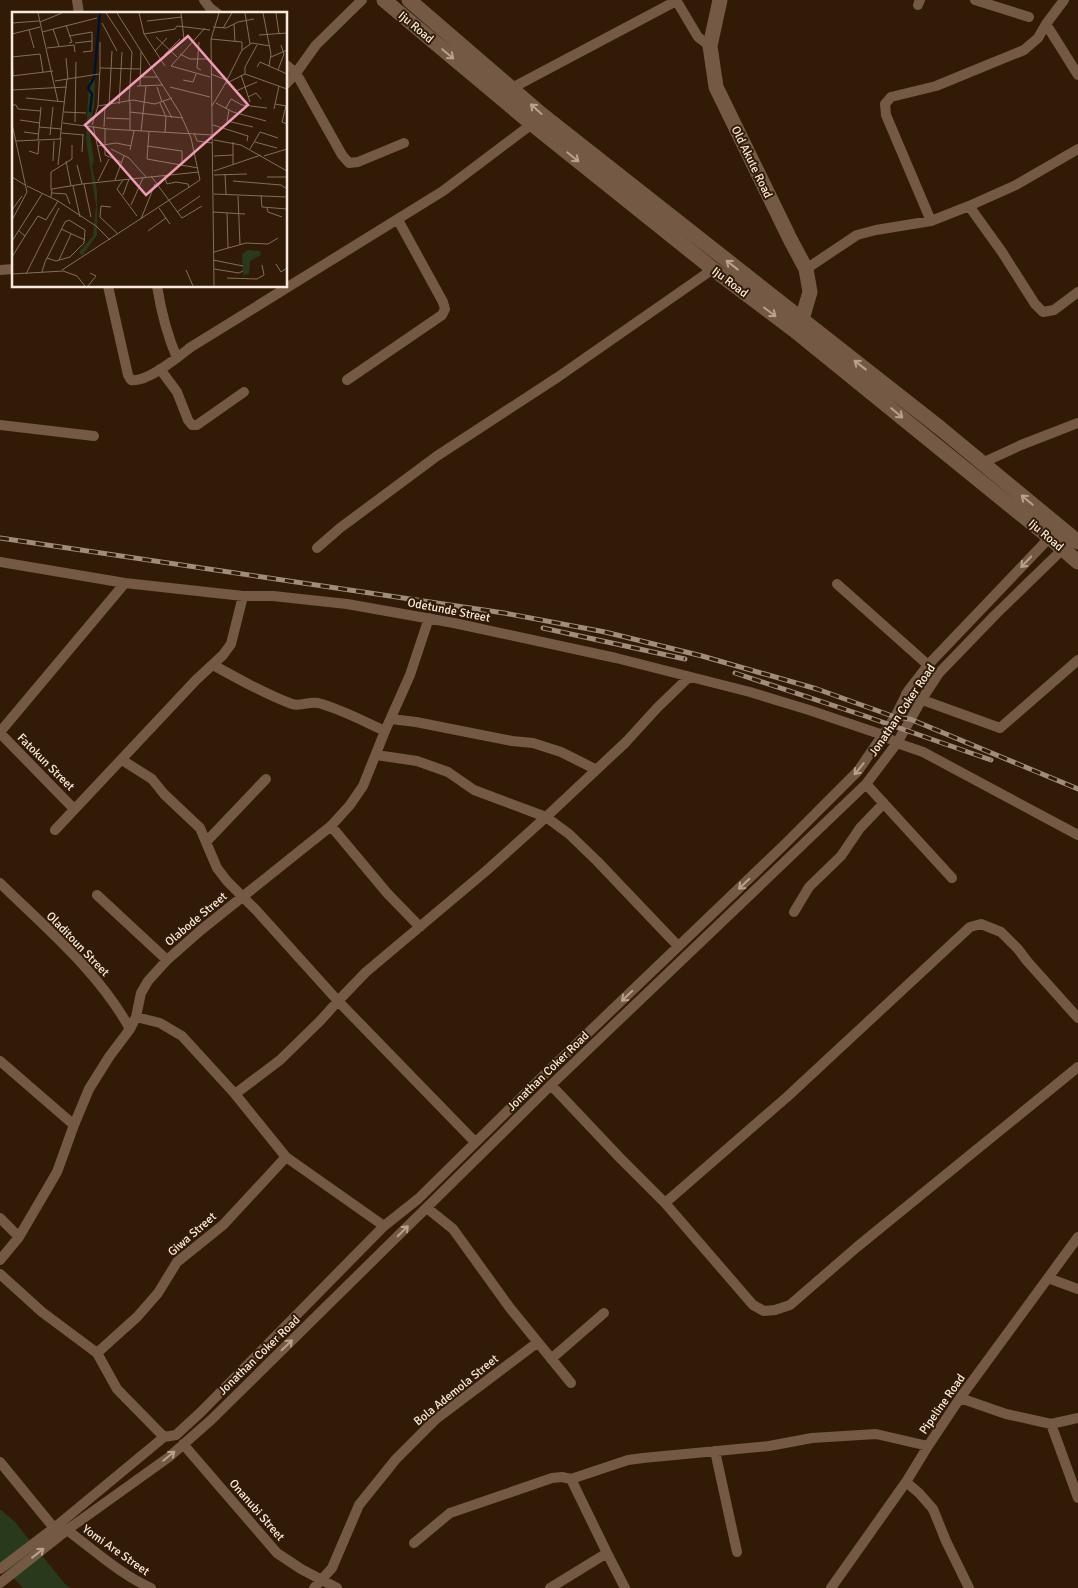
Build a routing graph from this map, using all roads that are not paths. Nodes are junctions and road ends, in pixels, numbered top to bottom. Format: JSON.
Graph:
{"nodes":[{"id":1,"x":204,"y":0,"type":"edge"},
{"id":2,"x":362,"y":0,"type":"edge"},
{"id":3,"x":384,"y":0,"type":"edge"},
{"id":4,"x":409,"y":0,"type":"edge"},
{"id":5,"x":676,"y":0,"type":"edge"},
{"id":6,"x":720,"y":0,"type":"edge"},
{"id":7,"x":975,"y":0,"type":"edge"},
{"id":8,"x":1064,"y":0,"type":"edge"},
{"id":9,"x":215,"y":12,"type":"edge"},
{"id":10,"x":1029,"y":17,"type":"dead end"},
{"id":11,"x":1046,"y":24,"type":"junction"},
{"id":12,"x":710,"y":46,"type":"junction"},
{"id":13,"x":288,"y":67,"type":"edge"},
{"id":14,"x":296,"y":73,"type":"junction"},
{"id":15,"x":1078,"y":74,"type":"edge"},
{"id":16,"x":288,"y":82,"type":"edge"},
{"id":17,"x":512,"y":88,"type":"junction"},
{"id":18,"x":532,"y":124,"type":"junction"},
{"id":19,"x":404,"y":142,"type":"dead end"},
{"id":20,"x":1078,"y":149,"type":"edge"},
{"id":21,"x":969,"y":206,"type":"junction"},
{"id":22,"x":398,"y":220,"type":"junction"},
{"id":23,"x":931,"y":221,"type":"junction"},
{"id":24,"x":713,"y":269,"type":"junction"},
{"id":25,"x":806,"y":269,"type":"junction"},
{"id":26,"x":288,"y":287,"type":"edge"},
{"id":27,"x":108,"y":288,"type":"edge"},
{"id":28,"x":157,"y":288,"type":"edge"},
{"id":29,"x":287,"y":288,"type":"edge"},
{"id":30,"x":1078,"y":292,"type":"edge"},
{"id":31,"x":802,"y":319,"type":"junction"},
{"id":32,"x":177,"y":358,"type":"junction"},
{"id":33,"x":160,"y":369,"type":"junction"},
{"id":34,"x":347,"y":380,"type":"dead end"},
{"id":35,"x":244,"y":392,"type":"dead end"},
{"id":36,"x":1078,"y":423,"type":"edge"},
{"id":37,"x":0,"y":425,"type":"edge"},
{"id":38,"x":94,"y":436,"type":"dead end"},
{"id":39,"x":982,"y":462,"type":"junction"},
{"id":40,"x":1065,"y":539,"type":"edge"},
{"id":41,"x":316,"y":548,"type":"dead end"},
{"id":42,"x":0,"y":562,"type":"edge"},
{"id":43,"x":1078,"y":562,"type":"edge"},
{"id":44,"x":125,"y":584,"type":"junction"},
{"id":45,"x":837,"y":584,"type":"dead end"},
{"id":46,"x":243,"y":596,"type":"junction"},
{"id":47,"x":429,"y":618,"type":"junction"},
{"id":48,"x":1078,"y":660,"type":"edge"},
{"id":49,"x":213,"y":665,"type":"junction"},
{"id":50,"x":928,"y":665,"type":"junction"},
{"id":51,"x":688,"y":677,"type":"junction"},
{"id":52,"x":906,"y":694,"type":"junction"},
{"id":53,"x":922,"y":698,"type":"junction"},
{"id":54,"x":391,"y":719,"type":"junction"},
{"id":55,"x":385,"y":731,"type":"junction"},
{"id":56,"x":0,"y":733,"type":"edge"},
{"id":57,"x":883,"y":735,"type":"junction"},
{"id":58,"x":897,"y":743,"type":"junction"},
{"id":59,"x":376,"y":755,"type":"junction"},
{"id":60,"x":122,"y":760,"type":"junction"},
{"id":61,"x":595,"y":770,"type":"junction"},
{"id":62,"x":266,"y":779,"type":"dead end"},
{"id":63,"x":866,"y":784,"type":"junction"},
{"id":64,"x":884,"y":804,"type":"junction"},
{"id":65,"x":74,"y":809,"type":"junction"},
{"id":66,"x":546,"y":817,"type":"junction"},
{"id":67,"x":331,"y":826,"type":"junction"},
{"id":68,"x":55,"y":830,"type":"dead end"},
{"id":69,"x":1078,"y":835,"type":"edge"},
{"id":70,"x":206,"y":842,"type":"junction"},
{"id":71,"x":952,"y":878,"type":"dead end"},
{"id":72,"x":0,"y":883,"type":"edge"},
{"id":73,"x":97,"y":895,"type":"dead end"},
{"id":74,"x":242,"y":896,"type":"junction"},
{"id":75,"x":794,"y":912,"type":"dead end"},
{"id":76,"x":420,"y":927,"type":"junction"},
{"id":77,"x":678,"y":946,"type":"junction"},
{"id":78,"x":167,"y":960,"type":"junction"},
{"id":79,"x":338,"y":1001,"type":"junction"},
{"id":80,"x":136,"y":1017,"type":"junction"},
{"id":81,"x":1078,"y":1018,"type":"edge"},
{"id":82,"x":130,"y":1029,"type":"junction"},
{"id":83,"x":0,"y":1061,"type":"edge"},
{"id":84,"x":1078,"y":1067,"type":"edge"},
{"id":85,"x":551,"y":1085,"type":"junction"},
{"id":86,"x":235,"y":1094,"type":"junction"},
{"id":87,"x":74,"y":1125,"type":"junction"},
{"id":88,"x":475,"y":1142,"type":"junction"},
{"id":89,"x":286,"y":1157,"type":"junction"},
{"id":90,"x":665,"y":1203,"type":"junction"},
{"id":91,"x":426,"y":1208,"type":"junction"},
{"id":92,"x":0,"y":1218,"type":"edge"},
{"id":93,"x":384,"y":1226,"type":"junction"},
{"id":94,"x":19,"y":1237,"type":"junction"},
{"id":95,"x":1078,"y":1237,"type":"edge"},
{"id":96,"x":0,"y":1260,"type":"edge"},
{"id":97,"x":0,"y":1274,"type":"edge"},
{"id":98,"x":1048,"y":1278,"type":"junction"},
{"id":99,"x":1078,"y":1289,"type":"edge"},
{"id":100,"x":604,"y":1313,"type":"dead end"},
{"id":101,"x":538,"y":1342,"type":"junction"},
{"id":102,"x":97,"y":1354,"type":"junction"},
{"id":103,"x":551,"y":1358,"type":"junction"},
{"id":104,"x":571,"y":1383,"type":"dead end"},
{"id":105,"x":960,"y":1398,"type":"junction"},
{"id":106,"x":1078,"y":1418,"type":"edge"},
{"id":107,"x":1051,"y":1424,"type":"junction"},
{"id":108,"x":164,"y":1437,"type":"junction"},
{"id":109,"x":183,"y":1444,"type":"junction"},
{"id":110,"x":928,"y":1446,"type":"junction"},
{"id":111,"x":715,"y":1451,"type":"junction"},
{"id":112,"x":0,"y":1462,"type":"edge"},
{"id":113,"x":570,"y":1479,"type":"junction"},
{"id":114,"x":906,"y":1482,"type":"junction"},
{"id":115,"x":1078,"y":1498,"type":"edge"},
{"id":116,"x":54,"y":1528,"type":"junction"},
{"id":117,"x":67,"y":1530,"type":"junction"},
{"id":118,"x":414,"y":1543,"type":"dead end"},
{"id":119,"x":737,"y":1552,"type":"dead end"},
{"id":120,"x":607,"y":1554,"type":"junction"},
{"id":121,"x":0,"y":1568,"type":"edge"},
{"id":122,"x":322,"y":1580,"type":"junction"},
{"id":123,"x":0,"y":1583,"type":"edge"},
{"id":124,"x":151,"y":1588,"type":"edge"},
{"id":125,"x":314,"y":1588,"type":"edge"},
{"id":126,"x":337,"y":1588,"type":"edge"},
{"id":127,"x":550,"y":1588,"type":"edge"},
{"id":128,"x":625,"y":1588,"type":"edge"},
{"id":129,"x":831,"y":1588,"type":"edge"},
{"id":130,"x":969,"y":1588,"type":"edge"}],
"edges":[{"from":1,"to":9,"type":"street"},
{"from":2,"to":14,"type":"street"},
{"from":3,"to":18,"type":"main road","name":"Iju Road","one_way":true},
{"from":4,"to":17,"type":"main road","name":"Iju Road"},
{"from":5,"to":12,"type":"street"},
{"from":5,"to":17,"type":"street"},
{"from":6,"to":12,"type":"main road","name":"Old Akute Road"},
{"from":7,"to":10,"type":"street"},
{"from":8,"to":11,"type":"street"},
{"from":11,"to":15,"type":"street"},
{"from":11,"to":23,"type":"street"},
{"from":12,"to":25,"type":"main road","name":"Old Akute Road"},
{"from":13,"to":14,"type":"street"},
{"from":14,"to":16,"type":"street"},
{"from":14,"to":19,"type":"street"},
{"from":31,"to":17,"type":"main road","name":"Iju Road","one_way":true},
{"from":18,"to":22,"type":"street"},
{"from":18,"to":24,"type":"main road","name":"Iju Road","one_way":true},
{"from":20,"to":21,"type":"street"},
{"from":21,"to":23,"type":"street"},
{"from":21,"to":30,"type":"street"},
{"from":22,"to":26,"type":"street"},
{"from":22,"to":34,"type":"street"},
{"from":23,"to":25,"type":"street"},
{"from":24,"to":40,"type":"main road","name":"Iju Road","one_way":true},
{"from":24,"to":41,"type":"street"},
{"from":25,"to":31,"type":"main road","name":"Old Akute Road"},
{"from":27,"to":33,"type":"street"},
{"from":28,"to":32,"type":"street"},
{"from":29,"to":32,"type":"street"},
{"from":39,"to":31,"type":"main road","name":"Iju Road","one_way":true},
{"from":32,"to":33,"type":"street"},
{"from":33,"to":35,"type":"street"},
{"from":36,"to":39,"type":"street"},
{"from":37,"to":38,"type":"street"},
{"from":40,"to":39,"type":"main road","name":"Iju Road","one_way":true},
{"from":40,"to":43,"type":"main road","name":"Iju Road"},
{"from":40,"to":50,"type":"street","name":"Jonathan Coker Road","one_way":true},
{"from":40,"to":53,"type":"street","name":"Jonathan Coker Road"},
{"from":42,"to":44,"type":"street","name":"Odetunde Street"},
{"from":44,"to":46,"type":"street","name":"Odetunde Street"},
{"from":44,"to":56,"type":"street"},
{"from":45,"to":50,"type":"street"},
{"from":46,"to":47,"type":"street","name":"Odetunde Street"},
{"from":46,"to":49,"type":"street"},
{"from":47,"to":51,"type":"street","name":"Odetunde Street"},
{"from":47,"to":54,"type":"street","name":"Olabode Street"},
{"from":48,"to":53,"type":"street"},
{"from":49,"to":55,"type":"street"},
{"from":49,"to":60,"type":"street"},
{"from":50,"to":52,"type":"street","name":"Jonathan Coker Road"},
{"from":51,"to":57,"type":"street","name":"Odetunde Street"},
{"from":51,"to":61,"type":"street"},
{"from":52,"to":53,"type":"street"},
{"from":52,"to":57,"type":"street","name":"Jonathan Coker Road"},
{"from":53,"to":58,"type":"street","name":"Jonathan Coker Road"},
{"from":54,"to":55,"type":"street","name":"Olabode Street"},
{"from":54,"to":61,"type":"street"},
{"from":55,"to":59,"type":"street","name":"Olabode Street"},
{"from":56,"to":65,"type":"street","name":"Fatokun Street"},
{"from":57,"to":58,"type":"street","name":"Odetunde Street"},
{"from":57,"to":77,"type":"street","name":"Jonathan Coker Road","one_way":true},
{"from":58,"to":63,"type":"street","name":"Jonathan Coker Road"},
{"from":58,"to":69,"type":"street","name":"Odetunde Street"},
{"from":59,"to":66,"type":"street"},
{"from":59,"to":67,"type":"street","name":"Olabode Street"},
{"from":60,"to":65,"type":"street"},
{"from":60,"to":70,"type":"street"},
{"from":61,"to":66,"type":"street"},
{"from":62,"to":70,"type":"street"},
{"from":63,"to":64,"type":"street"},
{"from":63,"to":85,"type":"street","name":"Jonathan Coker Road"},
{"from":64,"to":71,"type":"street"},
{"from":64,"to":75,"type":"street"},
{"from":65,"to":68,"type":"street"},
{"from":66,"to":76,"type":"street"},
{"from":66,"to":77,"type":"street"},
{"from":67,"to":74,"type":"street","name":"Olabode Street"},
{"from":67,"to":76,"type":"street"},
{"from":70,"to":74,"type":"street"},
{"from":72,"to":82,"type":"street","name":"Oladitoun Street"},
{"from":73,"to":78,"type":"street"},
{"from":74,"to":78,"type":"street","name":"Olabode Street"},
{"from":74,"to":79,"type":"street"},
{"from":76,"to":79,"type":"street"},
{"from":77,"to":88,"type":"street","name":"Jonathan Coker Road","one_way":true},
{"from":78,"to":80,"type":"street","name":"Olabode Street"},
{"from":79,"to":86,"type":"street"},
{"from":79,"to":88,"type":"street"},
{"from":80,"to":82,"type":"street","name":"Olabode Street"},
{"from":80,"to":86,"type":"street"},
{"from":81,"to":90,"type":"street"},
{"from":82,"to":87,"type":"street","name":"Olabode Street"},
{"from":83,"to":87,"type":"street"},
{"from":84,"to":90,"type":"street"},
{"from":85,"to":90,"type":"street"},
{"from":85,"to":91,"type":"street","name":"Jonathan Coker Road"},
{"from":86,"to":89,"type":"street"},
{"from":87,"to":94,"type":"street","name":"Olabode Street"},
{"from":88,"to":93,"type":"street","name":"Jonathan Coker Road"},
{"from":89,"to":93,"type":"street"},
{"from":89,"to":102,"type":"street","name":"Giwa Street"},
{"from":91,"to":101,"type":"street"},
{"from":109,"to":91,"type":"street","name":"Jonathan Coker Road","one_way":true},
{"from":92,"to":94,"type":"street"},
{"from":93,"to":108,"type":"street","name":"Jonathan Coker Road"},
{"from":94,"to":96,"type":"street","name":"Olabode Street"},
{"from":95,"to":98,"type":"street","name":"Pipeline Road"},
{"from":97,"to":102,"type":"street"},
{"from":98,"to":99,"type":"street"},
{"from":98,"to":105,"type":"street","name":"Pipeline Road"},
{"from":100,"to":103,"type":"street"},
{"from":101,"to":103,"type":"street"},
{"from":101,"to":122,"type":"street","name":"Bola Ademola Street"},
{"from":102,"to":108,"type":"street"},
{"from":103,"to":104,"type":"street"},
{"from":105,"to":107,"type":"street"},
{"from":105,"to":110,"type":"street","name":"Pipeline Road"},
{"from":106,"to":107,"type":"street"},
{"from":107,"to":115,"type":"street"},
{"from":108,"to":116,"type":"street","name":"Jonathan Coker Road"},
{"from":117,"to":109,"type":"street","name":"Jonathan Coker Road","one_way":true},
{"from":109,"to":122,"type":"street","name":"Onanubi Street"},
{"from":110,"to":111,"type":"street"},
{"from":110,"to":114,"type":"street","name":"Pipeline Road"},
{"from":111,"to":113,"type":"street"},
{"from":111,"to":119,"type":"street"},
{"from":112,"to":116,"type":"street"},
{"from":113,"to":118,"type":"street"},
{"from":113,"to":120,"type":"street"},
{"from":114,"to":129,"type":"street","name":"Pipeline Road"},
{"from":114,"to":130,"type":"street"},
{"from":116,"to":121,"type":"street","name":"Jonathan Coker Road"},
{"from":123,"to":117,"type":"street","name":"Jonathan Coker Road","one_way":true},
{"from":117,"to":124,"type":"street","name":"Yomi Are Street"},
{"from":120,"to":127,"type":"street"},
{"from":120,"to":128,"type":"street"},
{"from":122,"to":125,"type":"street","name":"Bola Ademola Street"},
{"from":122,"to":126,"type":"street","name":"Onanubi Street"}]}
